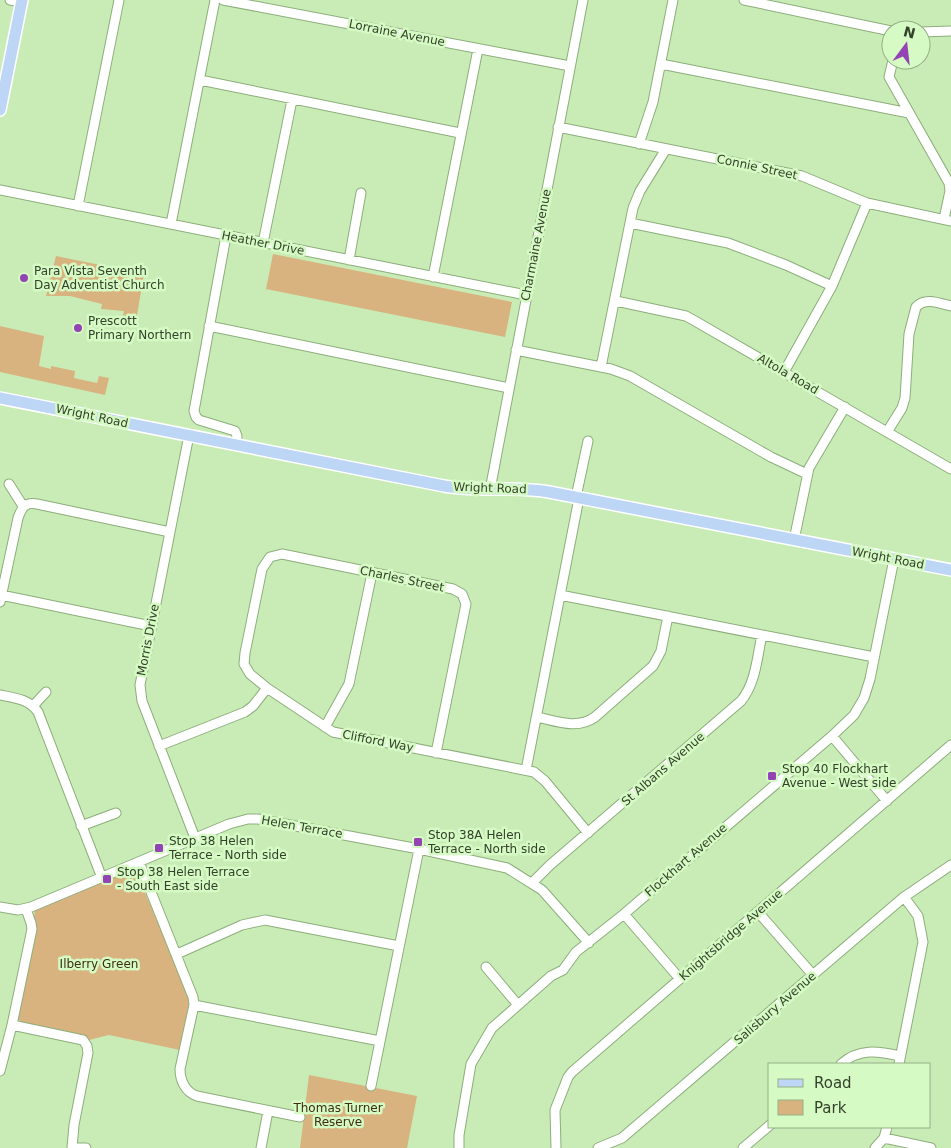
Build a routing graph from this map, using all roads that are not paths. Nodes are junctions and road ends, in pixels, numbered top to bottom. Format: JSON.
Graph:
{"nodes":[{"id":1,"x":119,"y":0,"type":"edge"},
{"id":2,"x":215,"y":0,"type":"edge"},
{"id":3,"x":223,"y":0,"type":"edge"},
{"id":4,"x":583,"y":0,"type":"edge"},
{"id":5,"x":673,"y":0,"type":"edge"},
{"id":6,"x":744,"y":0,"type":"edge"},
{"id":7,"x":18,"y":1,"type":"edge"},
{"id":8,"x":273,"y":4,"type":"edge"},
{"id":9,"x":881,"y":29,"type":"edge"},
{"id":10,"x":951,"y":31,"type":"edge"},
{"id":11,"x":931,"y":32,"type":"edge"},
{"id":12,"x":478,"y":49,"type":"junction"},
{"id":13,"x":661,"y":64,"type":"junction"},
{"id":14,"x":570,"y":66,"type":"junction"},
{"id":15,"x":890,"y":70,"type":"edge"},
{"id":16,"x":200,"y":80,"type":"junction"},
{"id":17,"x":292,"y":100,"type":"junction"},
{"id":18,"x":0,"y":110,"type":"edge"},
{"id":19,"x":909,"y":112,"type":"junction"},
{"id":20,"x":558,"y":127,"type":"junction"},
{"id":21,"x":460,"y":134,"type":"junction"},
{"id":22,"x":639,"y":144,"type":"junction"},
{"id":23,"x":666,"y":149,"type":"junction"},
{"id":24,"x":0,"y":190,"type":"edge"},
{"id":25,"x":362,"y":193,"type":"dead end"},
{"id":26,"x":866,"y":203,"type":"junction"},
{"id":27,"x":78,"y":206,"type":"junction"},
{"id":28,"x":947,"y":220,"type":"edge"},
{"id":29,"x":630,"y":223,"type":"junction"},
{"id":30,"x":171,"y":224,"type":"junction"},
{"id":31,"x":226,"y":236,"type":"junction"},
{"id":32,"x":264,"y":243,"type":"junction"},
{"id":33,"x":349,"y":260,"type":"junction"},
{"id":34,"x":433,"y":277,"type":"junction"},
{"id":35,"x":832,"y":286,"type":"junction"},
{"id":36,"x":526,"y":295,"type":"junction"},
{"id":37,"x":616,"y":301,"type":"junction"},
{"id":38,"x":951,"y":306,"type":"edge"},
{"id":39,"x":209,"y":326,"type":"junction"},
{"id":40,"x":516,"y":350,"type":"junction"},
{"id":41,"x":601,"y":367,"type":"junction"},
{"id":42,"x":784,"y":372,"type":"junction"},
{"id":43,"x":509,"y":388,"type":"junction"},
{"id":44,"x":0,"y":398,"type":"edge"},
{"id":45,"x":845,"y":407,"type":"junction"},
{"id":46,"x":888,"y":432,"type":"junction"},
{"id":47,"x":189,"y":436,"type":"junction"},
{"id":48,"x":588,"y":441,"type":"dead end"},
{"id":49,"x":236,"y":445,"type":"junction"},
{"id":50,"x":951,"y":469,"type":"edge"},
{"id":51,"x":807,"y":474,"type":"junction"},
{"id":52,"x":9,"y":484,"type":"dead end"},
{"id":53,"x":490,"y":490,"type":"junction"},
{"id":54,"x":578,"y":497,"type":"junction"},
{"id":55,"x":23,"y":506,"type":"junction"},
{"id":56,"x":170,"y":532,"type":"junction"},
{"id":57,"x":794,"y":540,"type":"junction"},
{"id":58,"x":270,"y":557,"type":"joint"},
{"id":59,"x":894,"y":559,"type":"junction"},
{"id":60,"x":951,"y":570,"type":"edge"},
{"id":61,"x":372,"y":573,"type":"junction"},
{"id":62,"x":560,"y":595,"type":"junction"},
{"id":63,"x":1,"y":599,"type":"edge"},
{"id":64,"x":668,"y":616,"type":"junction"},
{"id":65,"x":150,"y":626,"type":"junction"},
{"id":66,"x":762,"y":635,"type":"junction"},
{"id":67,"x":874,"y":657,"type":"junction"},
{"id":68,"x":267,"y":688,"type":"junction"},
{"id":69,"x":46,"y":692,"type":"dead end"},
{"id":70,"x":0,"y":695,"type":"edge"},
{"id":71,"x":33,"y":706,"type":"junction"},
{"id":72,"x":537,"y":717,"type":"junction"},
{"id":73,"x":325,"y":727,"type":"junction"},
{"id":74,"x":832,"y":736,"type":"junction"},
{"id":75,"x":951,"y":745,"type":"edge"},
{"id":76,"x":159,"y":746,"type":"junction"},
{"id":77,"x":436,"y":753,"type":"junction"},
{"id":78,"x":526,"y":770,"type":"junction"},
{"id":79,"x":887,"y":801,"type":"junction"},
{"id":80,"x":116,"y":813,"type":"dead end"},
{"id":81,"x":81,"y":826,"type":"junction"},
{"id":82,"x":588,"y":833,"type":"junction"},
{"id":83,"x":195,"y":838,"type":"junction"},
{"id":84,"x":419,"y":849,"type":"junction"},
{"id":85,"x":139,"y":862,"type":"junction"},
{"id":86,"x":951,"y":865,"type":"edge"},
{"id":87,"x":102,"y":878,"type":"junction"},
{"id":88,"x":532,"y":883,"type":"junction"},
{"id":89,"x":904,"y":897,"type":"junction"},
{"id":90,"x":0,"y":907,"type":"edge"},
{"id":91,"x":26,"y":908,"type":"junction"},
{"id":92,"x":758,"y":912,"type":"junction"},
{"id":93,"x":624,"y":914,"type":"junction"},
{"id":94,"x":589,"y":943,"type":"junction"},
{"id":95,"x":399,"y":946,"type":"junction"},
{"id":96,"x":176,"y":954,"type":"junction"},
{"id":97,"x":486,"y":967,"type":"dead end"},
{"id":98,"x":813,"y":975,"type":"junction"},
{"id":99,"x":680,"y":979,"type":"junction"},
{"id":100,"x":194,"y":1005,"type":"junction"},
{"id":101,"x":518,"y":1005,"type":"junction"},
{"id":102,"x":12,"y":1026,"type":"junction"},
{"id":103,"x":380,"y":1041,"type":"junction"},
{"id":104,"x":899,"y":1060,"type":"edge"},
{"id":105,"x":842,"y":1063,"type":"edge"},
{"id":106,"x":0,"y":1071,"type":"edge"},
{"id":107,"x":371,"y":1086,"type":"dead end"},
{"id":108,"x":268,"y":1111,"type":"junction"},
{"id":109,"x":300,"y":1117,"type":"dead end"},
{"id":110,"x":768,"y":1127,"type":"edge"},
{"id":111,"x":887,"y":1128,"type":"edge"},
{"id":112,"x":884,"y":1138,"type":"junction"},
{"id":113,"x":72,"y":1148,"type":"edge"},
{"id":114,"x":86,"y":1148,"type":"edge"},
{"id":115,"x":261,"y":1148,"type":"edge"},
{"id":116,"x":460,"y":1148,"type":"edge"},
{"id":117,"x":556,"y":1148,"type":"edge"},
{"id":118,"x":598,"y":1148,"type":"edge"},
{"id":119,"x":743,"y":1148,"type":"edge"},
{"id":120,"x":875,"y":1148,"type":"edge"},
{"id":121,"x":931,"y":1148,"type":"edge"}],
"edges":[{"from":1,"to":27,"type":"street"},
{"from":2,"to":16,"type":"street"},
{"from":3,"to":8,"type":"street","name":"Lorraine Avenue"},
{"from":4,"to":14,"type":"street","name":"Charmaine Avenue"},
{"from":5,"to":13,"type":"street"},
{"from":6,"to":9,"type":"street"},
{"from":7,"to":18,"type":"main road"},
{"from":8,"to":12,"type":"street","name":"Lorraine Avenue"},
{"from":10,"to":11,"type":"street"},
{"from":12,"to":14,"type":"street","name":"Lorraine Avenue"},
{"from":12,"to":21,"type":"street"},
{"from":13,"to":19,"type":"street"},
{"from":13,"to":22,"type":"street"},
{"from":14,"to":20,"type":"street","name":"Charmaine Avenue"},
{"from":15,"to":19,"type":"street"},
{"from":16,"to":17,"type":"street"},
{"from":16,"to":30,"type":"street"},
{"from":17,"to":21,"type":"street"},
{"from":17,"to":32,"type":"street"},
{"from":19,"to":28,"type":"street"},
{"from":20,"to":22,"type":"street","name":"Connie Street"},
{"from":20,"to":36,"type":"street","name":"Charmaine Avenue"},
{"from":21,"to":34,"type":"street"},
{"from":22,"to":23,"type":"street","name":"Connie Street"},
{"from":23,"to":26,"type":"street","name":"Connie Street"},
{"from":23,"to":29,"type":"street"},
{"from":24,"to":27,"type":"street","name":"Heather Drive"},
{"from":25,"to":33,"type":"street"},
{"from":26,"to":28,"type":"street","name":"Connie Street"},
{"from":26,"to":35,"type":"street"},
{"from":27,"to":30,"type":"street","name":"Heather Drive"},
{"from":29,"to":35,"type":"street"},
{"from":29,"to":37,"type":"street"},
{"from":30,"to":31,"type":"street","name":"Heather Drive"},
{"from":31,"to":32,"type":"street","name":"Heather Drive"},
{"from":31,"to":39,"type":"street"},
{"from":32,"to":33,"type":"street","name":"Heather Drive"},
{"from":33,"to":34,"type":"street","name":"Heather Drive"},
{"from":34,"to":36,"type":"street","name":"Heather Drive"},
{"from":35,"to":42,"type":"street"},
{"from":36,"to":40,"type":"street","name":"Charmaine Avenue"},
{"from":37,"to":41,"type":"street"},
{"from":37,"to":42,"type":"street","name":"Altola Road"},
{"from":38,"to":46,"type":"street"},
{"from":39,"to":43,"type":"street"},
{"from":39,"to":49,"type":"street"},
{"from":40,"to":41,"type":"street"},
{"from":40,"to":43,"type":"street","name":"Charmaine Avenue"},
{"from":41,"to":51,"type":"street"},
{"from":42,"to":45,"type":"street","name":"Altola Road"},
{"from":43,"to":53,"type":"street","name":"Charmaine Avenue"},
{"from":44,"to":47,"type":"main road","name":"Wright Road"},
{"from":45,"to":46,"type":"street","name":"Altola Road"},
{"from":45,"to":51,"type":"street"},
{"from":46,"to":50,"type":"street","name":"Altola Road"},
{"from":47,"to":49,"type":"main road","name":"Wright Road"},
{"from":47,"to":56,"type":"street","name":"Morris Drive"},
{"from":48,"to":54,"type":"street"},
{"from":49,"to":53,"type":"main road","name":"Wright Road"},
{"from":51,"to":57,"type":"street"},
{"from":52,"to":55,"type":"street"},
{"from":53,"to":54,"type":"main road","name":"Wright Road"},
{"from":54,"to":57,"type":"main road","name":"Wright Road"},
{"from":54,"to":62,"type":"street"},
{"from":55,"to":56,"type":"street"},
{"from":55,"to":63,"type":"street"},
{"from":56,"to":65,"type":"street","name":"Morris Drive"},
{"from":57,"to":59,"type":"main road","name":"Wright Road"},
{"from":58,"to":61,"type":"street","name":"Charles Street"},
{"from":58,"to":68,"type":"street","name":"Clifford Way"},
{"from":59,"to":60,"type":"main road","name":"Wright Road"},
{"from":59,"to":67,"type":"street","name":"Flockhart Avenue"},
{"from":61,"to":73,"type":"street"},
{"from":61,"to":77,"type":"street","name":"Charles Street"},
{"from":62,"to":64,"type":"street"},
{"from":62,"to":72,"type":"street"},
{"from":63,"to":65,"type":"street"},
{"from":64,"to":66,"type":"street"},
{"from":64,"to":72,"type":"street"},
{"from":65,"to":76,"type":"street","name":"Morris Drive"},
{"from":66,"to":67,"type":"street"},
{"from":66,"to":82,"type":"street","name":"St Albans Avenue"},
{"from":67,"to":74,"type":"street","name":"Flockhart Avenue"},
{"from":68,"to":73,"type":"street","name":"Clifford Way"},
{"from":68,"to":76,"type":"street"},
{"from":69,"to":71,"type":"street"},
{"from":70,"to":71,"type":"street"},
{"from":71,"to":81,"type":"street"},
{"from":72,"to":78,"type":"street"},
{"from":73,"to":77,"type":"street","name":"Clifford Way"},
{"from":74,"to":79,"type":"street"},
{"from":74,"to":93,"type":"street","name":"Flockhart Avenue"},
{"from":75,"to":79,"type":"street","name":"Knightsbridge Avenue"},
{"from":76,"to":83,"type":"street","name":"Morris Drive"},
{"from":77,"to":78,"type":"street","name":"Clifford Way"},
{"from":78,"to":82,"type":"street","name":"Clifford Way"},
{"from":79,"to":92,"type":"street","name":"Knightsbridge Avenue"},
{"from":80,"to":81,"type":"street"},
{"from":81,"to":87,"type":"street"},
{"from":82,"to":88,"type":"street","name":"St Albans Avenue"},
{"from":83,"to":84,"type":"street","name":"Helen Terrace"},
{"from":83,"to":85,"type":"street","name":"Helen Terrace"},
{"from":84,"to":88,"type":"street","name":"Helen Terrace"},
{"from":84,"to":95,"type":"street"},
{"from":85,"to":87,"type":"street","name":"Helen Terrace"},
{"from":85,"to":96,"type":"street"},
{"from":86,"to":89,"type":"street","name":"Salisbury Avenue"},
{"from":87,"to":91,"type":"street","name":"Helen Terrace"},
{"from":88,"to":94,"type":"street","name":"Helen Terrace"},
{"from":89,"to":98,"type":"street","name":"Salisbury Avenue"},
{"from":89,"to":104,"type":"street"},
{"from":90,"to":91,"type":"street","name":"Helen Terrace"},
{"from":91,"to":102,"type":"street"},
{"from":92,"to":98,"type":"street"},
{"from":92,"to":99,"type":"street","name":"Knightsbridge Avenue"},
{"from":93,"to":94,"type":"street","name":"Flockhart Avenue"},
{"from":93,"to":99,"type":"street"},
{"from":94,"to":101,"type":"street","name":"Flockhart Avenue"},
{"from":95,"to":96,"type":"street"},
{"from":95,"to":103,"type":"street"},
{"from":96,"to":100,"type":"street"},
{"from":97,"to":101,"type":"street"},
{"from":98,"to":118,"type":"street","name":"Salisbury Avenue"},
{"from":99,"to":117,"type":"street","name":"Knightsbridge Avenue"},
{"from":100,"to":103,"type":"street"},
{"from":100,"to":108,"type":"street"},
{"from":101,"to":116,"type":"street","name":"Flockhart Avenue"},
{"from":102,"to":106,"type":"street"},
{"from":102,"to":113,"type":"street"},
{"from":103,"to":107,"type":"street"},
{"from":104,"to":105,"type":"street"},
{"from":108,"to":109,"type":"street"},
{"from":108,"to":115,"type":"street"},
{"from":110,"to":119,"type":"street"},
{"from":111,"to":112,"type":"street"},
{"from":112,"to":120,"type":"street"},
{"from":112,"to":121,"type":"street"},
{"from":113,"to":114,"type":"street"}]}
